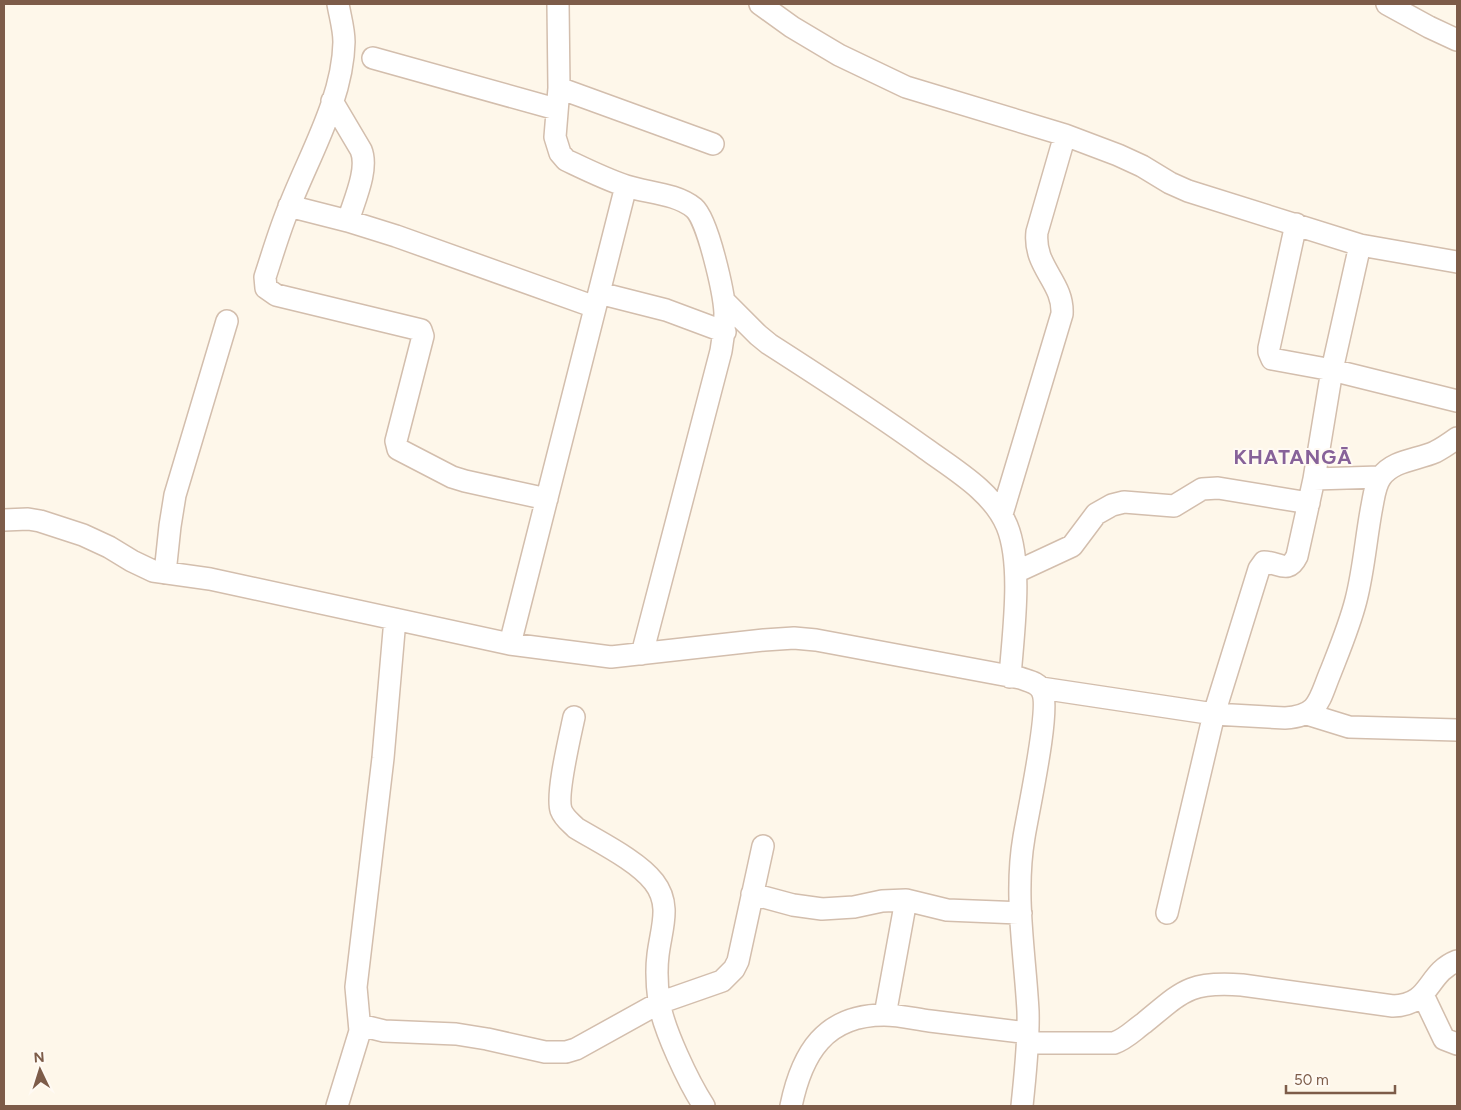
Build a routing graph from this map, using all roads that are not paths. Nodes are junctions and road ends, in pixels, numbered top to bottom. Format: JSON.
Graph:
{"nodes":[{"id":1,"x":338,"y":4,"type":"edge"},
{"id":2,"x":558,"y":4,"type":"edge"},
{"id":3,"x":760,"y":4,"type":"edge"},
{"id":4,"x":1387,"y":4,"type":"edge"},
{"id":5,"x":1457,"y":40,"type":"edge"},
{"id":6,"x":373,"y":58,"type":"dead end"},
{"id":7,"x":559,"y":88,"type":"junction"},
{"id":8,"x":332,"y":101,"type":"junction"},
{"id":9,"x":556,"y":109,"type":"junction"},
{"id":10,"x":1065,"y":135,"type":"junction"},
{"id":11,"x":713,"y":144,"type":"dead end"},
{"id":12,"x":626,"y":186,"type":"junction"},
{"id":13,"x":290,"y":206,"type":"junction"},
{"id":14,"x":348,"y":221,"type":"junction"},
{"id":15,"x":1296,"y":224,"type":"junction"},
{"id":16,"x":1360,"y":245,"type":"junction"},
{"id":17,"x":1457,"y":262,"type":"edge"},
{"id":18,"x":597,"y":300,"type":"junction"},
{"id":19,"x":724,"y":301,"type":"junction"},
{"id":20,"x":227,"y":321,"type":"dead end"},
{"id":21,"x":725,"y":332,"type":"junction"},
{"id":22,"x":1332,"y":370,"type":"junction"},
{"id":23,"x":1457,"y":401,"type":"edge"},
{"id":24,"x":1457,"y":438,"type":"edge"},
{"id":25,"x":1380,"y":478,"type":"junction"},
{"id":26,"x":1314,"y":479,"type":"junction"},
{"id":27,"x":547,"y":498,"type":"junction"},
{"id":28,"x":1309,"y":503,"type":"junction"},
{"id":29,"x":1002,"y":514,"type":"junction"},
{"id":30,"x":4,"y":520,"type":"edge"},
{"id":31,"x":1016,"y":572,"type":"junction"},
{"id":32,"x":165,"y":573,"type":"junction"},
{"id":33,"x":395,"y":619,"type":"junction"},
{"id":34,"x":510,"y":644,"type":"junction"},
{"id":35,"x":642,"y":654,"type":"junction"},
{"id":36,"x":1010,"y":677,"type":"junction"},
{"id":37,"x":1041,"y":688,"type":"junction"},
{"id":38,"x":1214,"y":714,"type":"junction"},
{"id":39,"x":1307,"y":714,"type":"junction"},
{"id":40,"x":574,"y":717,"type":"dead end"},
{"id":41,"x":1457,"y":730,"type":"edge"},
{"id":42,"x":763,"y":846,"type":"dead end"},
{"id":43,"x":752,"y":894,"type":"junction"},
{"id":44,"x":906,"y":900,"type":"junction"},
{"id":45,"x":1021,"y":913,"type":"junction"},
{"id":46,"x":1167,"y":913,"type":"dead end"},
{"id":47,"x":1457,"y":961,"type":"edge"},
{"id":48,"x":1423,"y":994,"type":"junction"},
{"id":49,"x":659,"y":1004,"type":"junction"},
{"id":50,"x":885,"y":1015,"type":"junction"},
{"id":51,"x":360,"y":1025,"type":"junction"},
{"id":52,"x":1028,"y":1038,"type":"junction"},
{"id":53,"x":1457,"y":1044,"type":"edge"},
{"id":54,"x":337,"y":1106,"type":"edge"},
{"id":55,"x":704,"y":1106,"type":"edge"},
{"id":56,"x":791,"y":1106,"type":"edge"},
{"id":57,"x":1022,"y":1106,"type":"edge"}],
"edges":[{"from":1,"to":8,"type":"street"},
{"from":2,"to":7,"type":"street"},
{"from":3,"to":10,"type":"street"},
{"from":4,"to":5,"type":"street"},
{"from":6,"to":9,"type":"street"},
{"from":7,"to":9,"type":"street"},
{"from":7,"to":11,"type":"street"},
{"from":8,"to":13,"type":"street"},
{"from":8,"to":14,"type":"street"},
{"from":9,"to":12,"type":"street"},
{"from":10,"to":15,"type":"street"},
{"from":10,"to":29,"type":"street"},
{"from":12,"to":18,"type":"street"},
{"from":12,"to":19,"type":"street"},
{"from":13,"to":14,"type":"street"},
{"from":13,"to":27,"type":"street"},
{"from":14,"to":18,"type":"street"},
{"from":15,"to":16,"type":"street"},
{"from":15,"to":22,"type":"street"},
{"from":16,"to":17,"type":"street"},
{"from":16,"to":22,"type":"street"},
{"from":18,"to":21,"type":"street"},
{"from":18,"to":27,"type":"street"},
{"from":19,"to":21,"type":"street"},
{"from":19,"to":29,"type":"street"},
{"from":20,"to":32,"type":"street"},
{"from":21,"to":35,"type":"street"},
{"from":22,"to":23,"type":"street"},
{"from":22,"to":26,"type":"street"},
{"from":24,"to":25,"type":"street"},
{"from":25,"to":26,"type":"street"},
{"from":25,"to":39,"type":"street"},
{"from":26,"to":28,"type":"street"},
{"from":27,"to":34,"type":"street"},
{"from":28,"to":31,"type":"street"},
{"from":28,"to":38,"type":"street"},
{"from":29,"to":31,"type":"street"},
{"from":30,"to":32,"type":"street"},
{"from":31,"to":36,"type":"street"},
{"from":32,"to":33,"type":"street"},
{"from":33,"to":34,"type":"street"},
{"from":33,"to":51,"type":"street"},
{"from":34,"to":35,"type":"street"},
{"from":35,"to":36,"type":"street"},
{"from":36,"to":37,"type":"street"},
{"from":37,"to":38,"type":"street"},
{"from":37,"to":45,"type":"street"},
{"from":38,"to":39,"type":"street"},
{"from":38,"to":46,"type":"street"},
{"from":39,"to":41,"type":"street"},
{"from":40,"to":49,"type":"street"},
{"from":42,"to":43,"type":"street"},
{"from":43,"to":44,"type":"street"},
{"from":43,"to":49,"type":"street"},
{"from":44,"to":45,"type":"street"},
{"from":44,"to":50,"type":"street"},
{"from":45,"to":52,"type":"street"},
{"from":47,"to":48,"type":"street"},
{"from":48,"to":52,"type":"street"},
{"from":48,"to":53,"type":"street"},
{"from":49,"to":51,"type":"street"},
{"from":49,"to":55,"type":"street"},
{"from":50,"to":52,"type":"street"},
{"from":50,"to":56,"type":"street"},
{"from":51,"to":54,"type":"street"},
{"from":52,"to":57,"type":"street"}]}
